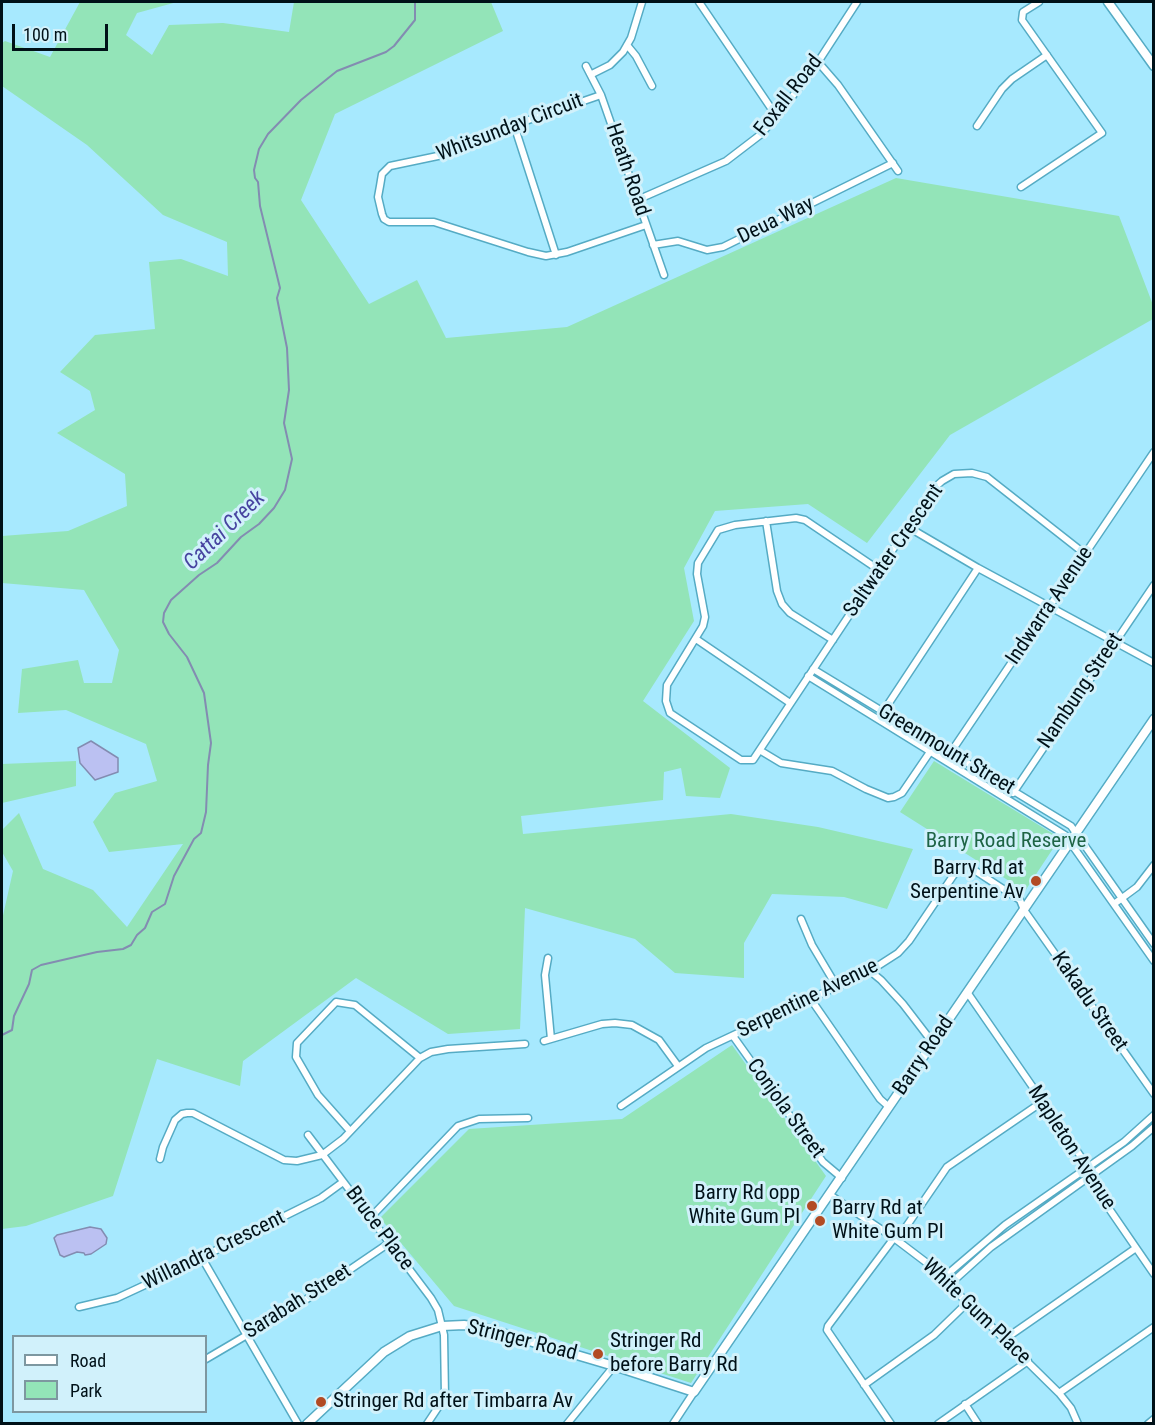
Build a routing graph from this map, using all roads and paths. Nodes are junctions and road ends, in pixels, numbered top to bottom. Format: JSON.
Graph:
{"nodes":[{"id":1,"x":642,"y":2,"type":"edge"},
{"id":2,"x":699,"y":2,"type":"edge"},
{"id":3,"x":857,"y":2,"type":"edge"},
{"id":4,"x":1039,"y":2,"type":"edge"},
{"id":5,"x":1108,"y":2,"type":"edge"},
{"id":6,"x":627,"y":45,"type":"junction"},
{"id":7,"x":1047,"y":55,"type":"junction"},
{"id":8,"x":818,"y":62,"type":"junction"},
{"id":9,"x":586,"y":66,"type":"dead end"},
{"id":10,"x":1154,"y":66,"type":"edge"},
{"id":11,"x":592,"y":74,"type":"junction"},
{"id":12,"x":652,"y":86,"type":"dead end"},
{"id":13,"x":601,"y":95,"type":"junction"},
{"id":14,"x":777,"y":117,"type":"junction"},
{"id":15,"x":514,"y":125,"type":"junction"},
{"id":16,"x":977,"y":126,"type":"dead end"},
{"id":17,"x":893,"y":164,"type":"junction"},
{"id":18,"x":898,"y":171,"type":"dead end"},
{"id":19,"x":1021,"y":187,"type":"dead end"},
{"id":20,"x":638,"y":200,"type":"junction"},
{"id":21,"x":646,"y":225,"type":"junction"},
{"id":22,"x":653,"y":245,"type":"junction"},
{"id":23,"x":556,"y":255,"type":"junction"},
{"id":24,"x":664,"y":275,"type":"dead end"},
{"id":25,"x":1154,"y":452,"type":"edge"},
{"id":26,"x":766,"y":521,"type":"junction"},
{"id":27,"x":908,"y":527,"type":"junction"},
{"id":28,"x":1085,"y":554,"type":"junction"},
{"id":29,"x":978,"y":568,"type":"junction"},
{"id":30,"x":879,"y":570,"type":"junction"},
{"id":31,"x":1154,"y":585,"type":"edge"},
{"id":32,"x":1050,"y":606,"type":"junction"},
{"id":33,"x":696,"y":639,"type":"junction"},
{"id":34,"x":833,"y":640,"type":"junction"},
{"id":35,"x":1114,"y":642,"type":"junction"},
{"id":36,"x":1154,"y":663,"type":"edge"},
{"id":37,"x":813,"y":669,"type":"junction"},
{"id":38,"x":808,"y":676,"type":"junction"},
{"id":39,"x":790,"y":703,"type":"junction"},
{"id":40,"x":883,"y":712,"type":"junction"},
{"id":41,"x":1154,"y":719,"type":"edge"},
{"id":42,"x":877,"y":720,"type":"junction"},
{"id":43,"x":936,"y":744,"type":"junction"},
{"id":44,"x":761,"y":751,"type":"junction"},
{"id":45,"x":931,"y":751,"type":"junction"},
{"id":46,"x":951,"y":753,"type":"junction"},
{"id":47,"x":946,"y":760,"type":"junction"},
{"id":48,"x":1015,"y":791,"type":"junction"},
{"id":49,"x":1009,"y":799,"type":"junction"},
{"id":50,"x":1073,"y":837,"type":"junction"},
{"id":51,"x":1154,"y":865,"type":"edge"},
{"id":52,"x":1122,"y":898,"type":"junction"},
{"id":53,"x":1114,"y":903,"type":"junction"},
{"id":54,"x":1024,"y":910,"type":"junction"},
{"id":55,"x":801,"y":919,"type":"dead end"},
{"id":56,"x":1154,"y":944,"type":"edge"},
{"id":57,"x":548,"y":958,"type":"dead end"},
{"id":58,"x":1154,"y":961,"type":"edge"},
{"id":59,"x":870,"y":971,"type":"junction"},
{"id":60,"x":837,"y":987,"type":"junction"},
{"id":61,"x":967,"y":992,"type":"junction"},
{"id":62,"x":810,"y":999,"type":"junction"},
{"id":63,"x":733,"y":1036,"type":"junction"},
{"id":64,"x":933,"y":1043,"type":"junction"},
{"id":65,"x":525,"y":1044,"type":"dead end"},
{"id":66,"x":420,"y":1058,"type":"junction"},
{"id":67,"x":678,"y":1066,"type":"junction"},
{"id":68,"x":1154,"y":1094,"type":"edge"},
{"id":69,"x":1042,"y":1102,"type":"junction"},
{"id":70,"x":621,"y":1106,"type":"dead end"},
{"id":71,"x":889,"y":1107,"type":"junction"},
{"id":72,"x":1154,"y":1115,"type":"edge"},
{"id":73,"x":528,"y":1118,"type":"dead end"},
{"id":74,"x":1154,"y":1127,"type":"edge"},
{"id":75,"x":350,"y":1131,"type":"junction"},
{"id":76,"x":308,"y":1136,"type":"dead end"},
{"id":77,"x":322,"y":1155,"type":"junction"},
{"id":78,"x":160,"y":1159,"type":"dead end"},
{"id":79,"x":1088,"y":1167,"type":"junction"},
{"id":80,"x":842,"y":1178,"type":"junction"},
{"id":81,"x":1088,"y":1178,"type":"junction"},
{"id":82,"x":343,"y":1182,"type":"junction"},
{"id":83,"x":830,"y":1195,"type":"junction"},
{"id":84,"x":370,"y":1217,"type":"junction"},
{"id":85,"x":895,"y":1239,"type":"junction"},
{"id":86,"x":389,"y":1243,"type":"junction"},
{"id":87,"x":1136,"y":1248,"type":"junction"},
{"id":88,"x":202,"y":1258,"type":"junction"},
{"id":89,"x":1151,"y":1266,"type":"edge"},
{"id":90,"x":1154,"y":1274,"type":"edge"},
{"id":91,"x":943,"y":1278,"type":"junction"},
{"id":92,"x":950,"y":1284,"type":"junction"},
{"id":93,"x":967,"y":1303,"type":"junction"},
{"id":94,"x":79,"y":1307,"type":"dead end"},
{"id":95,"x":442,"y":1326,"type":"junction"},
{"id":96,"x":1154,"y":1327,"type":"edge"},
{"id":97,"x":247,"y":1335,"type":"junction"},
{"id":98,"x":1005,"y":1339,"type":"junction"},
{"id":99,"x":207,"y":1358,"type":"edge"},
{"id":100,"x":1028,"y":1361,"type":"junction"},
{"id":101,"x":614,"y":1366,"type":"junction"},
{"id":102,"x":864,"y":1385,"type":"junction"},
{"id":103,"x":694,"y":1392,"type":"junction"},
{"id":104,"x":1059,"y":1392,"type":"junction"},
{"id":105,"x":966,"y":1404,"type":"junction"},
{"id":106,"x":1154,"y":1419,"type":"edge"},
{"id":107,"x":298,"y":1424,"type":"edge"},
{"id":108,"x":307,"y":1424,"type":"edge"},
{"id":109,"x":427,"y":1424,"type":"edge"},
{"id":110,"x":567,"y":1424,"type":"edge"},
{"id":111,"x":673,"y":1424,"type":"edge"},
{"id":112,"x":891,"y":1424,"type":"edge"},
{"id":113,"x":938,"y":1424,"type":"edge"},
{"id":114,"x":978,"y":1424,"type":"edge"},
{"id":115,"x":1078,"y":1424,"type":"edge"},
{"id":116,"x":1148,"y":1424,"type":"edge"}],
"edges":[{"from":1,"to":6,"type":"street"},
{"from":2,"to":14,"type":"street"},
{"from":3,"to":8,"type":"street","name":"Foxall Road"},
{"from":4,"to":7,"type":"street"},
{"from":5,"to":10,"type":"street"},
{"from":6,"to":11,"type":"street"},
{"from":6,"to":12,"type":"street"},
{"from":7,"to":16,"type":"street"},
{"from":7,"to":19,"type":"street"},
{"from":8,"to":14,"type":"street","name":"Foxall Road"},
{"from":8,"to":17,"type":"street"},
{"from":9,"to":11,"type":"street","name":"Heath Road"},
{"from":11,"to":13,"type":"street","name":"Heath Road"},
{"from":13,"to":15,"type":"street","name":"Whitsunday Circuit"},
{"from":13,"to":20,"type":"street","name":"Heath Road"},
{"from":14,"to":20,"type":"street","name":"Foxall Road"},
{"from":15,"to":23,"type":"street"},
{"from":15,"to":23,"type":"street","name":"Whitsunday Circuit"},
{"from":17,"to":18,"type":"street"},
{"from":17,"to":22,"type":"street","name":"Deua Way"},
{"from":20,"to":21,"type":"street","name":"Heath Road"},
{"from":21,"to":22,"type":"street","name":"Heath Road"},
{"from":21,"to":23,"type":"street","name":"Whitsunday Circuit"},
{"from":22,"to":24,"type":"street","name":"Heath Road"},
{"from":25,"to":28,"type":"street","name":"Indwarra Avenue"},
{"from":26,"to":30,"type":"street"},
{"from":26,"to":33,"type":"street"},
{"from":26,"to":34,"type":"street"},
{"from":27,"to":28,"type":"street","name":"Saltwater Crescent"},
{"from":27,"to":29,"type":"street"},
{"from":27,"to":30,"type":"street","name":"Saltwater Crescent"},
{"from":28,"to":32,"type":"street","name":"Indwarra Avenue"},
{"from":29,"to":32,"type":"street"},
{"from":29,"to":40,"type":"street"},
{"from":30,"to":34,"type":"street","name":"Saltwater Crescent"},
{"from":31,"to":35,"type":"street","name":"Nambung Street"},
{"from":32,"to":35,"type":"street"},
{"from":32,"to":46,"type":"street","name":"Indwarra Avenue"},
{"from":33,"to":39,"type":"street"},
{"from":33,"to":44,"type":"street","name":"Saltwater Crescent"},
{"from":34,"to":37,"type":"street","name":"Saltwater Crescent"},
{"from":35,"to":36,"type":"street"},
{"from":35,"to":48,"type":"street","name":"Nambung Street"},
{"from":37,"to":38,"type":"street","name":"Saltwater Crescent"},
{"from":37,"to":40,"type":"street","name":"Greenmount Street"},
{"from":38,"to":39,"type":"street","name":"Saltwater Crescent"},
{"from":38,"to":42,"type":"street","name":"Greenmount Street"},
{"from":39,"to":44,"type":"street","name":"Saltwater Crescent"},
{"from":40,"to":42,"type":"street"},
{"from":40,"to":43,"type":"street","name":"Greenmount Street"},
{"from":41,"to":50,"type":"street","name":"Barry Road"},
{"from":42,"to":45,"type":"street","name":"Greenmount Street"},
{"from":43,"to":45,"type":"street"},
{"from":43,"to":46,"type":"street","name":"Greenmount Street"},
{"from":44,"to":45,"type":"street"},
{"from":45,"to":47,"type":"street","name":"Greenmount Street"},
{"from":46,"to":47,"type":"street","name":"Indwarra Avenue"},
{"from":46,"to":48,"type":"street","name":"Greenmount Street"},
{"from":47,"to":49,"type":"street","name":"Greenmount Street"},
{"from":48,"to":49,"type":"street","name":"Nambung Street"},
{"from":48,"to":50,"type":"street","name":"Greenmount Street"},
{"from":49,"to":50,"type":"street","name":"Greenmount Street"},
{"from":50,"to":52,"type":"street"},
{"from":50,"to":53,"type":"street"},
{"from":50,"to":54,"type":"street","name":"Barry Road"},
{"from":51,"to":52,"type":"street"},
{"from":52,"to":53,"type":"street"},
{"from":52,"to":56,"type":"street"},
{"from":53,"to":58,"type":"street"},
{"from":54,"to":59,"type":"street","name":"Serpentine Avenue"},
{"from":54,"to":61,"type":"street","name":"Barry Road"},
{"from":54,"to":68,"type":"street","name":"Kakadu Street"},
{"from":55,"to":60,"type":"street"},
{"from":57,"to":67,"type":"street"},
{"from":59,"to":60,"type":"street","name":"Serpentine Avenue"},
{"from":59,"to":64,"type":"street"},
{"from":60,"to":62,"type":"street","name":"Serpentine Avenue"},
{"from":61,"to":64,"type":"street","name":"Barry Road"},
{"from":61,"to":69,"type":"street","name":"Mapleton Avenue"},
{"from":62,"to":63,"type":"street","name":"Serpentine Avenue"},
{"from":62,"to":71,"type":"street"},
{"from":63,"to":67,"type":"street","name":"Serpentine Avenue"},
{"from":63,"to":80,"type":"street","name":"Conjola Street"},
{"from":64,"to":71,"type":"street","name":"Barry Road"},
{"from":65,"to":66,"type":"street"},
{"from":66,"to":75,"type":"street"},
{"from":66,"to":75,"type":"street"},
{"from":67,"to":70,"type":"street","name":"Serpentine Avenue"},
{"from":69,"to":79,"type":"street","name":"Mapleton Avenue"},
{"from":69,"to":85,"type":"street"},
{"from":71,"to":80,"type":"street","name":"Barry Road"},
{"from":72,"to":79,"type":"street"},
{"from":73,"to":84,"type":"street"},
{"from":74,"to":81,"type":"street"},
{"from":75,"to":77,"type":"street"},
{"from":76,"to":77,"type":"street","name":"Bruce Place"},
{"from":77,"to":78,"type":"street"},
{"from":77,"to":82,"type":"street","name":"Bruce Place"},
{"from":79,"to":81,"type":"street","name":"Mapleton Avenue"},
{"from":79,"to":91,"type":"street"},
{"from":80,"to":83,"type":"street","name":"Barry Road"},
{"from":81,"to":87,"type":"street","name":"Mapleton Avenue"},
{"from":81,"to":92,"type":"street"},
{"from":82,"to":84,"type":"street","name":"Bruce Place"},
{"from":82,"to":88,"type":"street","name":"Willandra Crescent"},
{"from":83,"to":85,"type":"street","name":"White Gum Place"},
{"from":83,"to":103,"type":"street","name":"Barry Road"},
{"from":84,"to":86,"type":"street","name":"Bruce Place"},
{"from":85,"to":91,"type":"street","name":"White Gum Place"},
{"from":85,"to":102,"type":"street"},
{"from":86,"to":95,"type":"street","name":"Bruce Place"},
{"from":86,"to":97,"type":"street","name":"Sarabah Street"},
{"from":87,"to":89,"type":"street","name":"Mapleton Avenue"},
{"from":87,"to":98,"type":"street"},
{"from":88,"to":94,"type":"street","name":"Willandra Crescent"},
{"from":88,"to":97,"type":"street"},
{"from":89,"to":90,"type":"street","name":"Mapleton Avenue"},
{"from":91,"to":92,"type":"street","name":"White Gum Place"},
{"from":92,"to":93,"type":"street","name":"White Gum Place"},
{"from":93,"to":98,"type":"street","name":"White Gum Place"},
{"from":93,"to":102,"type":"street"},
{"from":95,"to":101,"type":"street","name":"Stringer Road"},
{"from":95,"to":108,"type":"street","name":"Stringer Road"},
{"from":95,"to":109,"type":"street","name":"Bruce Place"},
{"from":96,"to":104,"type":"street"},
{"from":97,"to":99,"type":"street","name":"Sarabah Street"},
{"from":97,"to":107,"type":"street"},
{"from":98,"to":100,"type":"street","name":"White Gum Place"},
{"from":100,"to":104,"type":"street","name":"White Gum Place"},
{"from":100,"to":105,"type":"street"},
{"from":101,"to":103,"type":"street","name":"Stringer Road"},
{"from":101,"to":110,"type":"street"},
{"from":102,"to":112,"type":"street"},
{"from":103,"to":111,"type":"street"},
{"from":104,"to":115,"type":"street","name":"White Gum Place"},
{"from":105,"to":113,"type":"street"},
{"from":105,"to":114,"type":"street"},
{"from":106,"to":116,"type":"street"}]}
